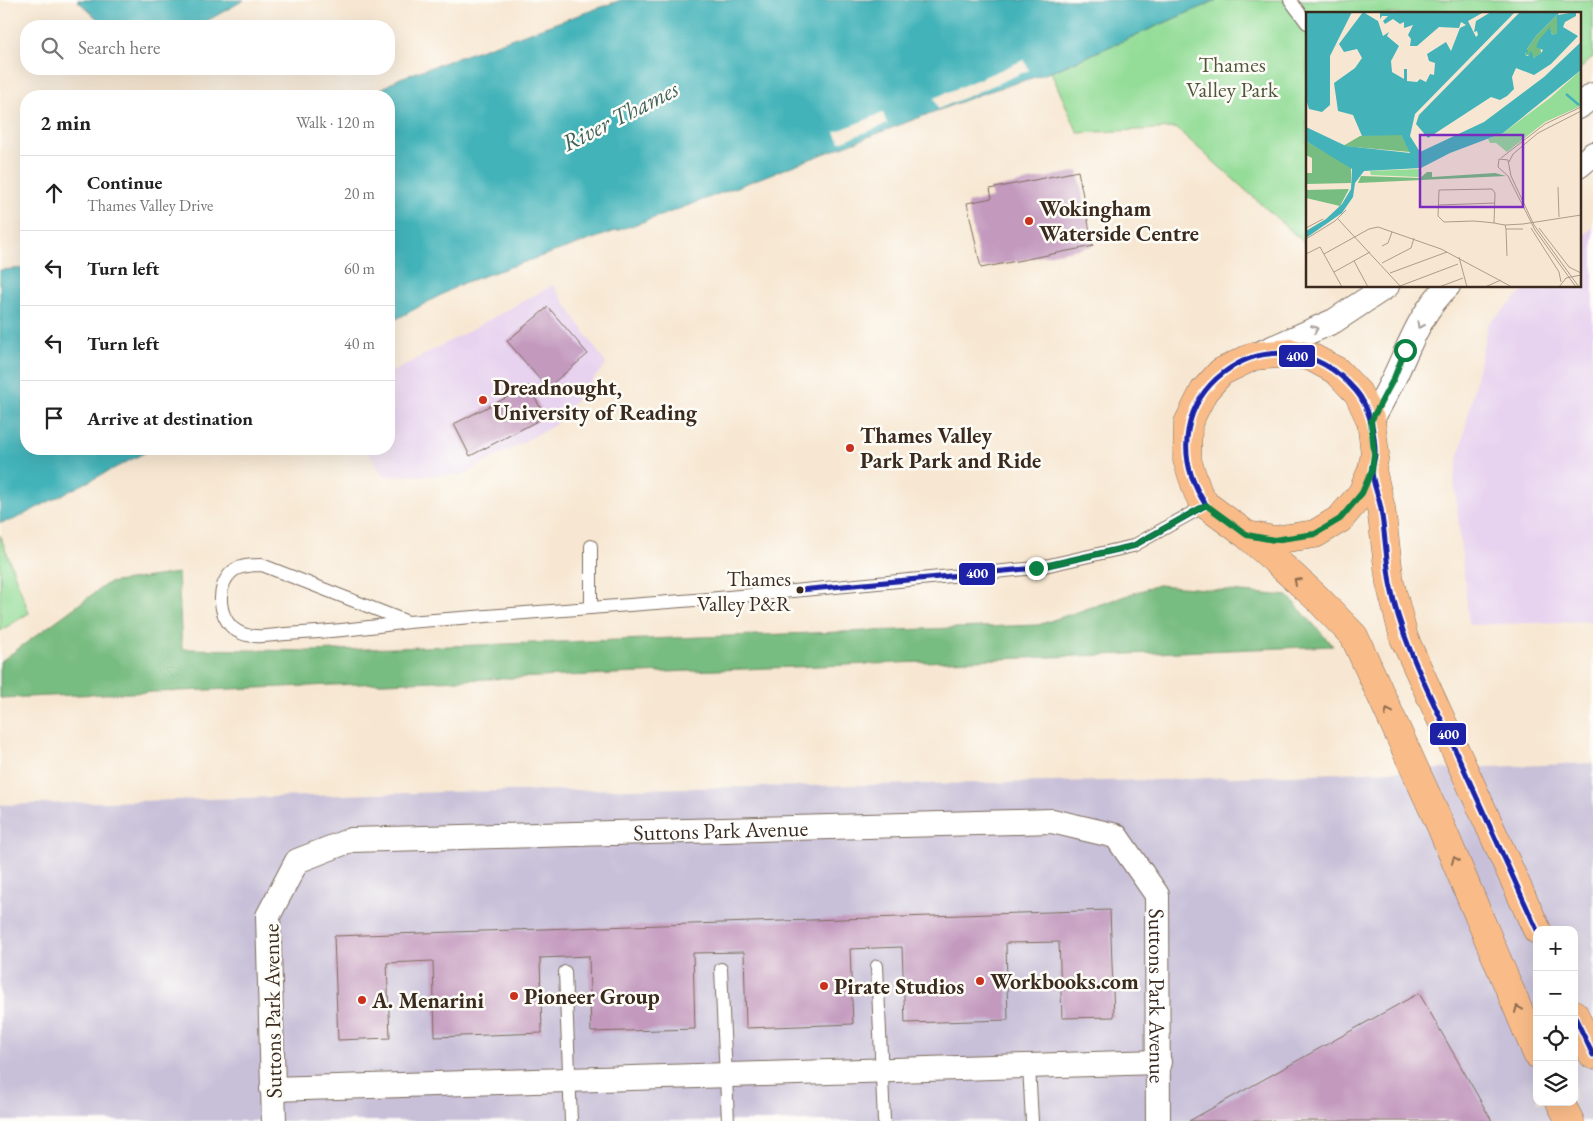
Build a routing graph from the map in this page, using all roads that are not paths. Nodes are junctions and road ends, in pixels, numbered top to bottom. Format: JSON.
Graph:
{"nodes":[{"id":1,"x":1290,"y":0,"type":"edge"},
{"id":2,"x":1306,"y":22,"type":"edge"},
{"id":3,"x":1593,"y":95,"type":"edge"},
{"id":4,"x":1580,"y":106,"type":"edge"},
{"id":5,"x":1593,"y":154,"type":"edge"},
{"id":6,"x":1580,"y":165,"type":"edge"},
{"id":7,"x":1384,"y":288,"type":"edge"},
{"id":8,"x":1446,"y":288,"type":"edge"},
{"id":9,"x":1254,"y":356,"type":"junction"},
{"id":10,"x":1371,"y":421,"type":"junction"},
{"id":11,"x":1372,"y":470,"type":"junction"},
{"id":12,"x":1206,"y":505,"type":"junction"},
{"id":13,"x":1247,"y":535,"type":"junction"},
{"id":14,"x":591,"y":546,"type":"dead end"},
{"id":15,"x":591,"y":608,"type":"junction"},
{"id":16,"x":408,"y":622,"type":"junction"},
{"id":17,"x":1535,"y":926,"type":"edge"},
{"id":18,"x":878,"y":966,"type":"dead end"},
{"id":19,"x":720,"y":969,"type":"dead end"},
{"id":20,"x":565,"y":972,"type":"dead end"},
{"id":21,"x":1575,"y":1016,"type":"edge"},
{"id":22,"x":1533,"y":1045,"type":"edge"},
{"id":23,"x":1593,"y":1056,"type":"edge"},
{"id":24,"x":1159,"y":1062,"type":"junction"},
{"id":25,"x":1029,"y":1066,"type":"junction"},
{"id":26,"x":882,"y":1070,"type":"junction"},
{"id":27,"x":726,"y":1075,"type":"junction"},
{"id":28,"x":570,"y":1080,"type":"junction"},
{"id":29,"x":272,"y":1089,"type":"junction"},
{"id":30,"x":1562,"y":1106,"type":"edge"},
{"id":31,"x":274,"y":1121,"type":"edge"},
{"id":32,"x":571,"y":1121,"type":"edge"},
{"id":33,"x":728,"y":1121,"type":"edge"},
{"id":34,"x":884,"y":1121,"type":"edge"},
{"id":35,"x":1032,"y":1121,"type":"edge"},
{"id":36,"x":1158,"y":1121,"type":"edge"},
{"id":37,"x":1570,"y":1121,"type":"edge"}],
"edges":[{"from":1,"to":2,"type":"lane"},
{"from":3,"to":4,"type":"street"},
{"from":5,"to":6,"type":"street"},
{"from":9,"to":7,"type":"street","one_way":true},
{"from":8,"to":10,"type":"street","one_way":true},
{"from":9,"to":10,"type":"main road"},
{"from":9,"to":12,"type":"main road"},
{"from":10,"to":11,"type":"main road"},
{"from":11,"to":13,"type":"main road"},
{"from":11,"to":17,"type":"main road"},
{"from":12,"to":13,"type":"main road"},
{"from":12,"to":15,"type":"lane"},
{"from":22,"to":13,"type":"main road","one_way":true},
{"from":14,"to":15,"type":"lane"},
{"from":15,"to":16,"type":"lane"},
{"from":16,"to":16,"type":"lane"},
{"from":18,"to":26,"type":"lane"},
{"from":19,"to":27,"type":"lane"},
{"from":20,"to":28,"type":"lane"},
{"from":21,"to":23,"type":"main road"},
{"from":24,"to":25,"type":"street"},
{"from":24,"to":29,"type":"street","name":"Suttons Park Avenue"},
{"from":24,"to":36,"type":"street","name":"Suttons Park Avenue"},
{"from":25,"to":26,"type":"street"},
{"from":25,"to":35,"type":"lane"},
{"from":26,"to":27,"type":"street"},
{"from":26,"to":34,"type":"lane"},
{"from":27,"to":28,"type":"street"},
{"from":27,"to":33,"type":"lane"},
{"from":28,"to":29,"type":"street"},
{"from":28,"to":32,"type":"lane"},
{"from":29,"to":31,"type":"street","name":"Suttons Park Avenue"},
{"from":30,"to":37,"type":"main road"}]}
